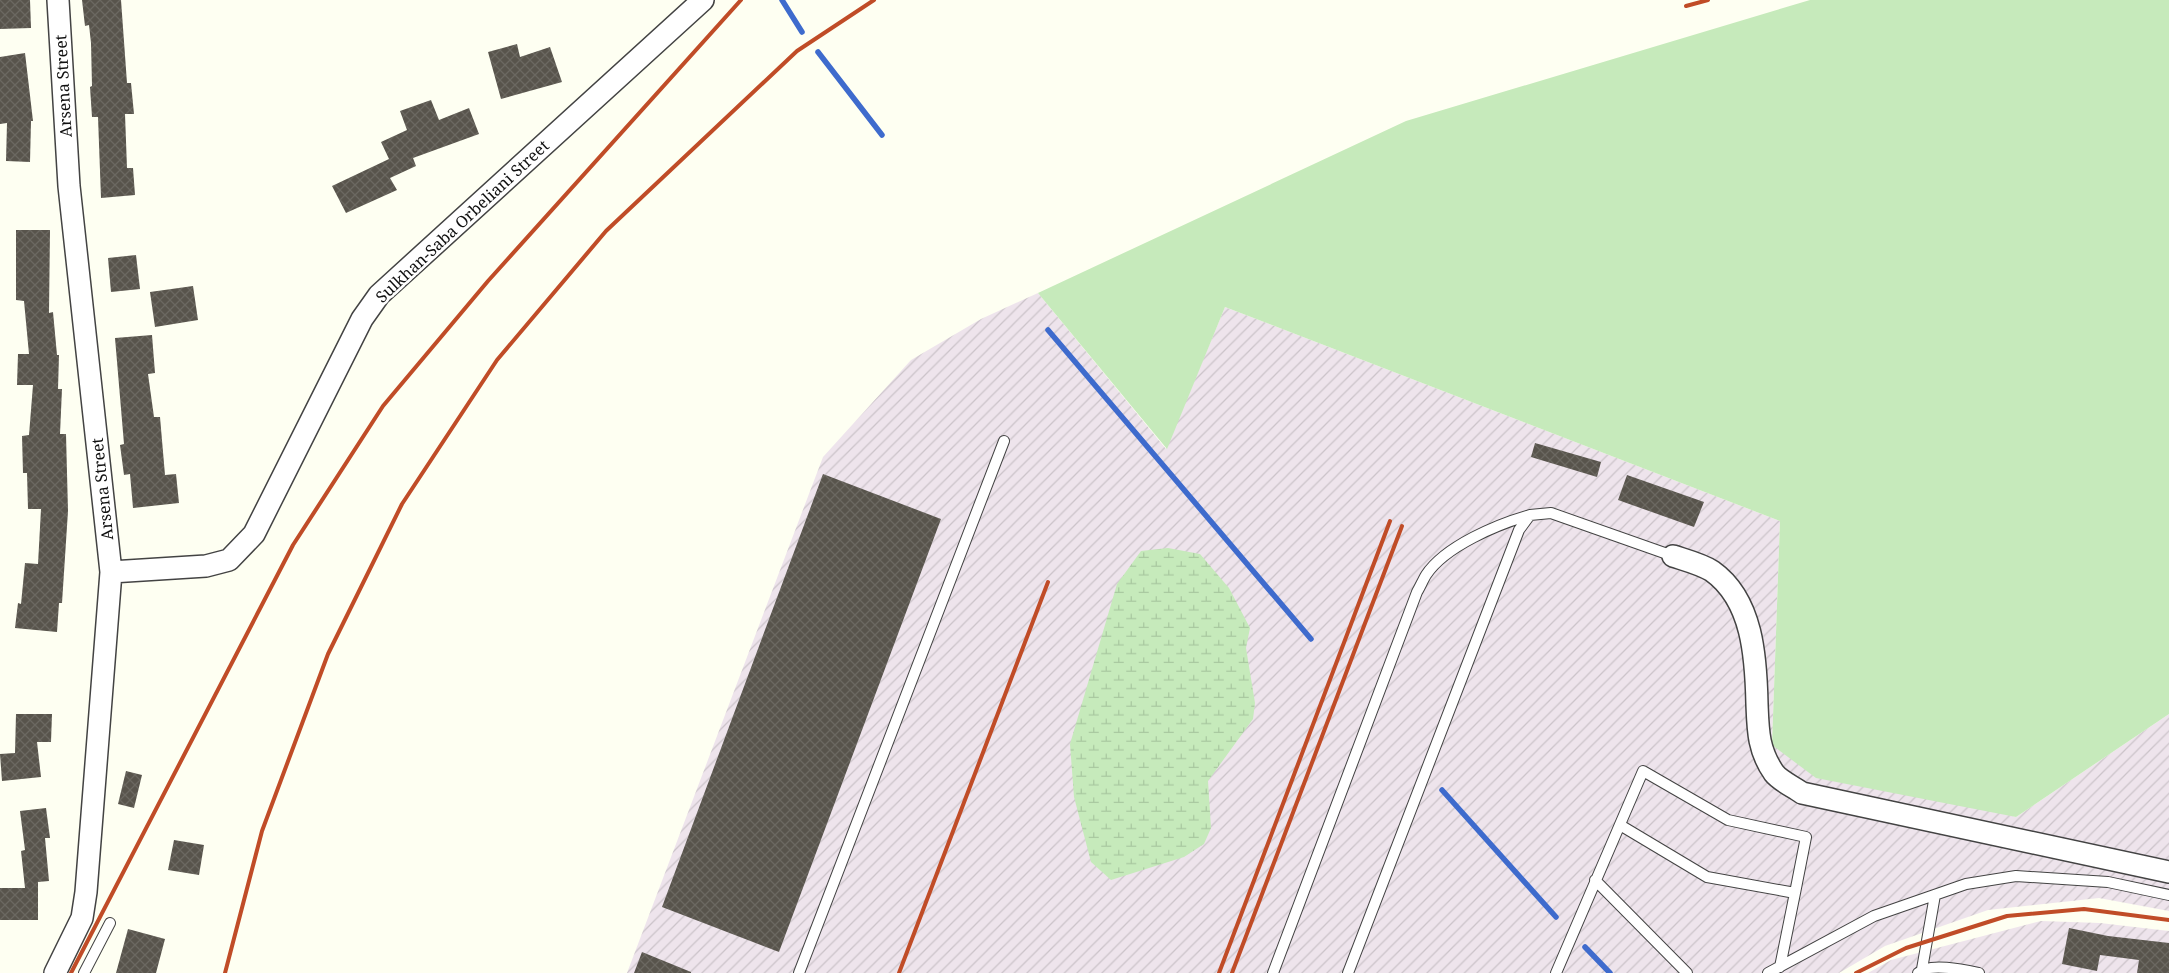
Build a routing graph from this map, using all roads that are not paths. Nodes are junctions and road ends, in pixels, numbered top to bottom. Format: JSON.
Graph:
{"nodes":[{"id":1,"x":58,"y":0,"type":"edge"},
{"id":2,"x":703,"y":0,"type":"edge"},
{"id":3,"x":1004,"y":441,"type":"dead end"},
{"id":4,"x":1530,"y":515,"type":"junction"},
{"id":5,"x":1673,"y":556,"type":"joint"},
{"id":6,"x":111,"y":572,"type":"junction"},
{"id":7,"x":1620,"y":825,"type":"junction"},
{"id":8,"x":2169,"y":872,"type":"edge"},
{"id":9,"x":1595,"y":880,"type":"junction"},
{"id":10,"x":1795,"y":893,"type":"junction"},
{"id":11,"x":1935,"y":895,"type":"junction"},
{"id":12,"x":2169,"y":895,"type":"edge"},
{"id":13,"x":110,"y":923,"type":"dead end"},
{"id":14,"x":1780,"y":967,"type":"junction"},
{"id":15,"x":1920,"y":971,"type":"edge"},
{"id":16,"x":56,"y":973,"type":"edge"},
{"id":17,"x":84,"y":973,"type":"edge"},
{"id":18,"x":799,"y":973,"type":"edge"},
{"id":19,"x":1273,"y":973,"type":"edge"},
{"id":20,"x":1348,"y":973,"type":"edge"},
{"id":21,"x":1556,"y":973,"type":"edge"},
{"id":22,"x":1687,"y":973,"type":"edge"},
{"id":23,"x":1768,"y":973,"type":"edge"},
{"id":24,"x":1979,"y":973,"type":"edge"}],
"edges":[{"from":1,"to":6,"type":"street","name":"Arsena Street"},
{"from":2,"to":6,"type":"street","name":"Sulkhan-Saba Orbeliani Street"},
{"from":3,"to":18,"type":"lane"},
{"from":4,"to":5,"type":"lane"},
{"from":4,"to":19,"type":"lane"},
{"from":4,"to":20,"type":"lane"},
{"from":5,"to":8,"type":"street"},
{"from":6,"to":16,"type":"street","name":"Arsena Street"},
{"from":7,"to":9,"type":"lane"},
{"from":7,"to":10,"type":"lane"},
{"from":7,"to":10,"type":"lane"},
{"from":9,"to":21,"type":"lane"},
{"from":9,"to":22,"type":"lane"},
{"from":10,"to":14,"type":"lane"},
{"from":11,"to":12,"type":"lane"},
{"from":11,"to":14,"type":"lane"},
{"from":11,"to":15,"type":"lane"},
{"from":13,"to":17,"type":"lane"},
{"from":14,"to":23,"type":"lane"},
{"from":15,"to":24,"type":"lane"}]}
